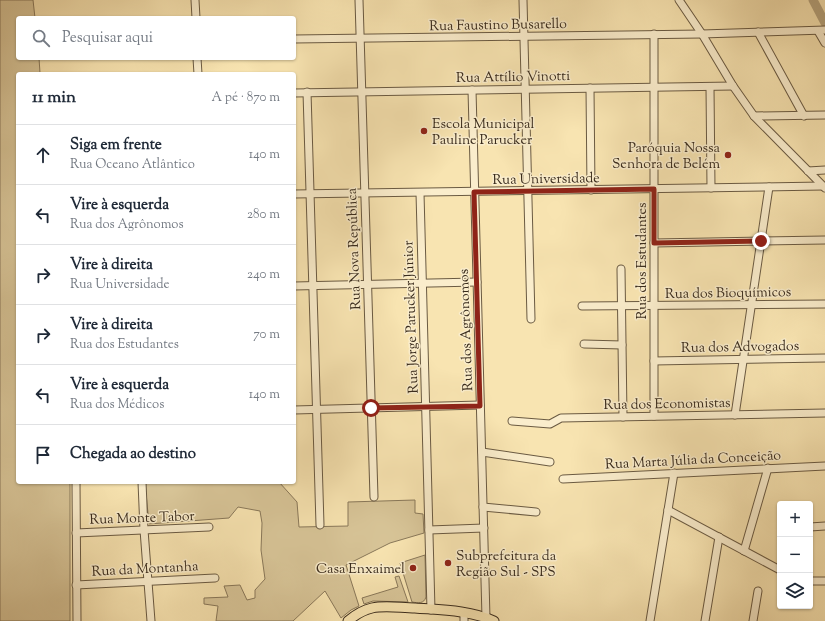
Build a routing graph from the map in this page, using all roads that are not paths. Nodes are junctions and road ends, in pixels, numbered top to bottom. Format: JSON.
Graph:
{"nodes":[{"id":1,"x":196,"y":0,"type":"edge"},
{"id":2,"x":359,"y":0,"type":"edge"},
{"id":3,"x":523,"y":0,"type":"edge"},
{"id":4,"x":679,"y":0,"type":"edge"},
{"id":5,"x":196,"y":16,"type":"edge"},
{"id":6,"x":822,"y":30,"type":"edge"},
{"id":7,"x":758,"y":32,"type":"junction"},
{"id":8,"x":654,"y":34,"type":"junction"},
{"id":9,"x":702,"y":34,"type":"junction"},
{"id":10,"x":524,"y":36,"type":"junction"},
{"id":11,"x":360,"y":38,"type":"junction"},
{"id":12,"x":296,"y":39,"type":"edge"},
{"id":13,"x":825,"y":43,"type":"edge"},
{"id":14,"x":197,"y":60,"type":"edge"},
{"id":15,"x":198,"y":72,"type":"edge"},
{"id":16,"x":733,"y":86,"type":"junction"},
{"id":17,"x":654,"y":87,"type":"junction"},
{"id":18,"x":710,"y":87,"type":"junction"},
{"id":19,"x":590,"y":88,"type":"junction"},
{"id":20,"x":525,"y":89,"type":"junction"},
{"id":21,"x":472,"y":90,"type":"junction"},
{"id":22,"x":307,"y":92,"type":"junction"},
{"id":23,"x":362,"y":92,"type":"junction"},
{"id":24,"x":296,"y":93,"type":"edge"},
{"id":25,"x":825,"y":115,"type":"edge"},
{"id":26,"x":754,"y":116,"type":"junction"},
{"id":27,"x":804,"y":116,"type":"junction"},
{"id":28,"x":825,"y":170,"type":"edge"},
{"id":29,"x":808,"y":171,"type":"junction"},
{"id":30,"x":769,"y":187,"type":"junction"},
{"id":31,"x":824,"y":187,"type":"edge"},
{"id":32,"x":711,"y":188,"type":"junction"},
{"id":33,"x":654,"y":189,"type":"junction"},
{"id":34,"x":591,"y":190,"type":"junction"},
{"id":35,"x":528,"y":191,"type":"junction"},
{"id":36,"x":474,"y":192,"type":"junction"},
{"id":37,"x":365,"y":193,"type":"junction"},
{"id":38,"x":420,"y":193,"type":"junction"},
{"id":39,"x":296,"y":194,"type":"edge"},
{"id":40,"x":310,"y":194,"type":"junction"},
{"id":41,"x":825,"y":240,"type":"edge"},
{"id":42,"x":761,"y":241,"type":"junction"},
{"id":43,"x":654,"y":243,"type":"junction"},
{"id":44,"x":621,"y":269,"type":"dead end"},
{"id":45,"x":477,"y":282,"type":"junction"},
{"id":46,"x":422,"y":283,"type":"junction"},
{"id":47,"x":367,"y":285,"type":"junction"},
{"id":48,"x":296,"y":286,"type":"edge"},
{"id":49,"x":313,"y":286,"type":"junction"},
{"id":50,"x":752,"y":304,"type":"junction"},
{"id":51,"x":825,"y":304,"type":"edge"},
{"id":52,"x":582,"y":306,"type":"dead end"},
{"id":53,"x":622,"y":306,"type":"junction"},
{"id":54,"x":654,"y":306,"type":"junction"},
{"id":55,"x":531,"y":319,"type":"dead end"},
{"id":56,"x":584,"y":344,"type":"dead end"},
{"id":57,"x":622,"y":345,"type":"junction"},
{"id":58,"x":825,"y":358,"type":"edge"},
{"id":59,"x":744,"y":359,"type":"junction"},
{"id":60,"x":654,"y":361,"type":"junction"},
{"id":61,"x":480,"y":406,"type":"junction"},
{"id":62,"x":426,"y":407,"type":"junction"},
{"id":63,"x":371,"y":408,"type":"junction"},
{"id":64,"x":296,"y":410,"type":"edge"},
{"id":65,"x":317,"y":410,"type":"junction"},
{"id":66,"x":825,"y":413,"type":"edge"},
{"id":67,"x":735,"y":415,"type":"junction"},
{"id":68,"x":654,"y":416,"type":"junction"},
{"id":69,"x":623,"y":417,"type":"junction"},
{"id":70,"x":512,"y":421,"type":"dead end"},
{"id":71,"x":482,"y":452,"type":"junction"},
{"id":72,"x":550,"y":462,"type":"dead end"},
{"id":73,"x":825,"y":466,"type":"edge"},
{"id":74,"x":768,"y":468,"type":"junction"},
{"id":75,"x":674,"y":473,"type":"junction"},
{"id":76,"x":563,"y":479,"type":"dead end"},
{"id":77,"x":76,"y":484,"type":"edge"},
{"id":78,"x":142,"y":484,"type":"edge"},
{"id":79,"x":374,"y":497,"type":"dead end"},
{"id":80,"x":483,"y":507,"type":"junction"},
{"id":81,"x":668,"y":510,"type":"junction"},
{"id":82,"x":536,"y":512,"type":"dead end"},
{"id":83,"x":320,"y":524,"type":"dead end"},
{"id":84,"x":825,"y":526,"type":"edge"},
{"id":85,"x":813,"y":527,"type":"edge"},
{"id":86,"x":209,"y":528,"type":"dead end"},
{"id":87,"x":484,"y":528,"type":"junction"},
{"id":88,"x":144,"y":530,"type":"junction"},
{"id":89,"x":429,"y":530,"type":"junction"},
{"id":90,"x":76,"y":533,"type":"junction"},
{"id":91,"x":719,"y":537,"type":"junction"},
{"id":92,"x":744,"y":551,"type":"junction"},
{"id":93,"x":777,"y":568,"type":"edge"},
{"id":94,"x":215,"y":578,"type":"dead end"},
{"id":95,"x":825,"y":580,"type":"edge"},
{"id":96,"x":148,"y":581,"type":"junction"},
{"id":97,"x":813,"y":581,"type":"edge"},
{"id":98,"x":76,"y":585,"type":"junction"},
{"id":99,"x":758,"y":591,"type":"dead end"},
{"id":100,"x":431,"y":610,"type":"junction"},
{"id":101,"x":464,"y":617,"type":"edge"},
{"id":102,"x":358,"y":618,"type":"edge"},
{"id":103,"x":490,"y":619,"type":"edge"},
{"id":104,"x":77,"y":621,"type":"edge"},
{"id":105,"x":151,"y":621,"type":"edge"},
{"id":106,"x":348,"y":621,"type":"edge"},
{"id":107,"x":650,"y":621,"type":"edge"},
{"id":108,"x":705,"y":621,"type":"edge"},
{"id":109,"x":753,"y":621,"type":"edge"}],
"edges":[{"from":1,"to":5,"type":"street"},
{"from":2,"to":11,"type":"street","name":"Rua Nova República"},
{"from":3,"to":10,"type":"street"},
{"from":4,"to":9,"type":"street"},
{"from":6,"to":7,"type":"street","name":"Rua Faustino Busarello"},
{"from":6,"to":13,"type":"street"},
{"from":7,"to":9,"type":"street","name":"Rua Faustino Busarello"},
{"from":7,"to":27,"type":"street"},
{"from":8,"to":9,"type":"street","name":"Rua Faustino Busarello"},
{"from":8,"to":10,"type":"street","name":"Rua Faustino Busarello"},
{"from":8,"to":17,"type":"street","name":"Rua dos Estudantes"},
{"from":9,"to":16,"type":"street"},
{"from":10,"to":11,"type":"street","name":"Rua Faustino Busarello"},
{"from":10,"to":20,"type":"street"},
{"from":11,"to":12,"type":"street","name":"Rua Faustino Busarello"},
{"from":11,"to":23,"type":"street","name":"Rua Nova República"},
{"from":14,"to":15,"type":"street"},
{"from":16,"to":18,"type":"street","name":"Rua Attílio Vinotti"},
{"from":16,"to":26,"type":"street"},
{"from":17,"to":18,"type":"street","name":"Rua Attílio Vinotti"},
{"from":17,"to":19,"type":"street","name":"Rua Attílio Vinotti"},
{"from":17,"to":33,"type":"street","name":"Rua dos Estudantes"},
{"from":18,"to":32,"type":"street"},
{"from":19,"to":20,"type":"street","name":"Rua Attílio Vinotti"},
{"from":19,"to":34,"type":"street"},
{"from":20,"to":21,"type":"street","name":"Rua Attílio Vinotti"},
{"from":20,"to":35,"type":"street"},
{"from":21,"to":23,"type":"street","name":"Rua Attílio Vinotti"},
{"from":21,"to":36,"type":"street","name":"Rua dos Agrônomos"},
{"from":22,"to":23,"type":"street","name":"Rua Attílio Vinotti"},
{"from":22,"to":24,"type":"street","name":"Rua Attílio Vinotti"},
{"from":22,"to":40,"type":"street"},
{"from":23,"to":37,"type":"street","name":"Rua Nova República"},
{"from":25,"to":27,"type":"street"},
{"from":26,"to":27,"type":"street"},
{"from":26,"to":29,"type":"street"},
{"from":28,"to":29,"type":"street"},
{"from":29,"to":31,"type":"street"},
{"from":30,"to":31,"type":"street","name":"Rua Universidade"},
{"from":30,"to":32,"type":"street","name":"Rua Universidade"},
{"from":30,"to":42,"type":"street"},
{"from":32,"to":33,"type":"street","name":"Rua Universidade"},
{"from":33,"to":34,"type":"street","name":"Rua Universidade"},
{"from":33,"to":43,"type":"street","name":"Rua dos Estudantes"},
{"from":34,"to":35,"type":"street","name":"Rua Universidade"},
{"from":35,"to":36,"type":"street","name":"Rua Universidade"},
{"from":35,"to":55,"type":"street"},
{"from":36,"to":38,"type":"street","name":"Rua Universidade"},
{"from":36,"to":45,"type":"street","name":"Rua dos Agrônomos"},
{"from":37,"to":38,"type":"street","name":"Rua Universidade"},
{"from":37,"to":40,"type":"street","name":"Rua Universidade"},
{"from":37,"to":47,"type":"street","name":"Rua Nova República"},
{"from":38,"to":46,"type":"street","name":"Rua Jorge Parucker Júnior"},
{"from":39,"to":40,"type":"street","name":"Rua Universidade"},
{"from":40,"to":49,"type":"street"},
{"from":41,"to":42,"type":"street"},
{"from":42,"to":43,"type":"street"},
{"from":42,"to":50,"type":"street"},
{"from":43,"to":54,"type":"street","name":"Rua dos Estudantes"},
{"from":44,"to":53,"type":"street"},
{"from":45,"to":46,"type":"street"},
{"from":45,"to":61,"type":"street","name":"Rua dos Agrônomos"},
{"from":46,"to":47,"type":"street"},
{"from":46,"to":62,"type":"street","name":"Rua Jorge Parucker Júnior"},
{"from":47,"to":49,"type":"street"},
{"from":47,"to":63,"type":"street","name":"Rua Nova República"},
{"from":48,"to":49,"type":"street"},
{"from":49,"to":65,"type":"street"},
{"from":50,"to":51,"type":"street","name":"Rua dos Bioquímicos"},
{"from":50,"to":54,"type":"street","name":"Rua dos Bioquímicos"},
{"from":50,"to":59,"type":"street"},
{"from":52,"to":53,"type":"street","name":"Rua dos Bioquímicos"},
{"from":53,"to":54,"type":"street","name":"Rua dos Bioquímicos"},
{"from":53,"to":57,"type":"street"},
{"from":54,"to":60,"type":"street","name":"Rua dos Estudantes"},
{"from":56,"to":57,"type":"street"},
{"from":57,"to":69,"type":"street"},
{"from":58,"to":59,"type":"street","name":"Rua dos Advogados"},
{"from":59,"to":60,"type":"street","name":"Rua dos Advogados"},
{"from":59,"to":67,"type":"street"},
{"from":60,"to":68,"type":"street","name":"Rua dos Estudantes"},
{"from":61,"to":62,"type":"street"},
{"from":61,"to":71,"type":"street","name":"Rua dos Agrônomos"},
{"from":62,"to":63,"type":"street"},
{"from":62,"to":89,"type":"street","name":"Rua Jorge Parucker Júnior"},
{"from":63,"to":65,"type":"street"},
{"from":63,"to":79,"type":"street","name":"Rua Nova República"},
{"from":64,"to":65,"type":"street"},
{"from":65,"to":83,"type":"street"},
{"from":66,"to":67,"type":"street","name":"Rua dos Economistas"},
{"from":67,"to":68,"type":"street","name":"Rua dos Economistas"},
{"from":68,"to":69,"type":"street","name":"Rua dos Economistas"},
{"from":69,"to":70,"type":"street","name":"Rua dos Economistas"},
{"from":71,"to":72,"type":"street"},
{"from":71,"to":80,"type":"street","name":"Rua dos Agrônomos"},
{"from":73,"to":74,"type":"street","name":"Rua Marta Júlia da Conceição"},
{"from":74,"to":75,"type":"street","name":"Rua Marta Júlia da Conceição"},
{"from":74,"to":92,"type":"street"},
{"from":75,"to":76,"type":"street","name":"Rua Marta Júlia da Conceição"},
{"from":75,"to":81,"type":"street"},
{"from":77,"to":90,"type":"street"},
{"from":78,"to":88,"type":"street"},
{"from":80,"to":82,"type":"street"},
{"from":80,"to":87,"type":"street","name":"Rua dos Agrônomos"},
{"from":81,"to":91,"type":"street"},
{"from":81,"to":107,"type":"street"},
{"from":84,"to":85,"type":"street"},
{"from":86,"to":88,"type":"street","name":"Rua Monte Tabor"},
{"from":87,"to":89,"type":"street"},
{"from":87,"to":103,"type":"street","name":"Rua dos Agrônomos"},
{"from":88,"to":90,"type":"street","name":"Rua Monte Tabor"},
{"from":88,"to":96,"type":"street"},
{"from":89,"to":100,"type":"street","name":"Rua Jorge Parucker Júnior"},
{"from":90,"to":98,"type":"street"},
{"from":91,"to":92,"type":"street"},
{"from":91,"to":108,"type":"street"},
{"from":92,"to":93,"type":"street"},
{"from":94,"to":96,"type":"street","name":"Rua da Montanha"},
{"from":95,"to":97,"type":"street"},
{"from":96,"to":98,"type":"street","name":"Rua da Montanha"},
{"from":96,"to":105,"type":"street"},
{"from":98,"to":104,"type":"street"},
{"from":99,"to":109,"type":"street"},
{"from":100,"to":101,"type":"main road"},
{"from":100,"to":102,"type":"main road"},
{"from":101,"to":103,"type":"main road"},
{"from":102,"to":106,"type":"main road"}]}
